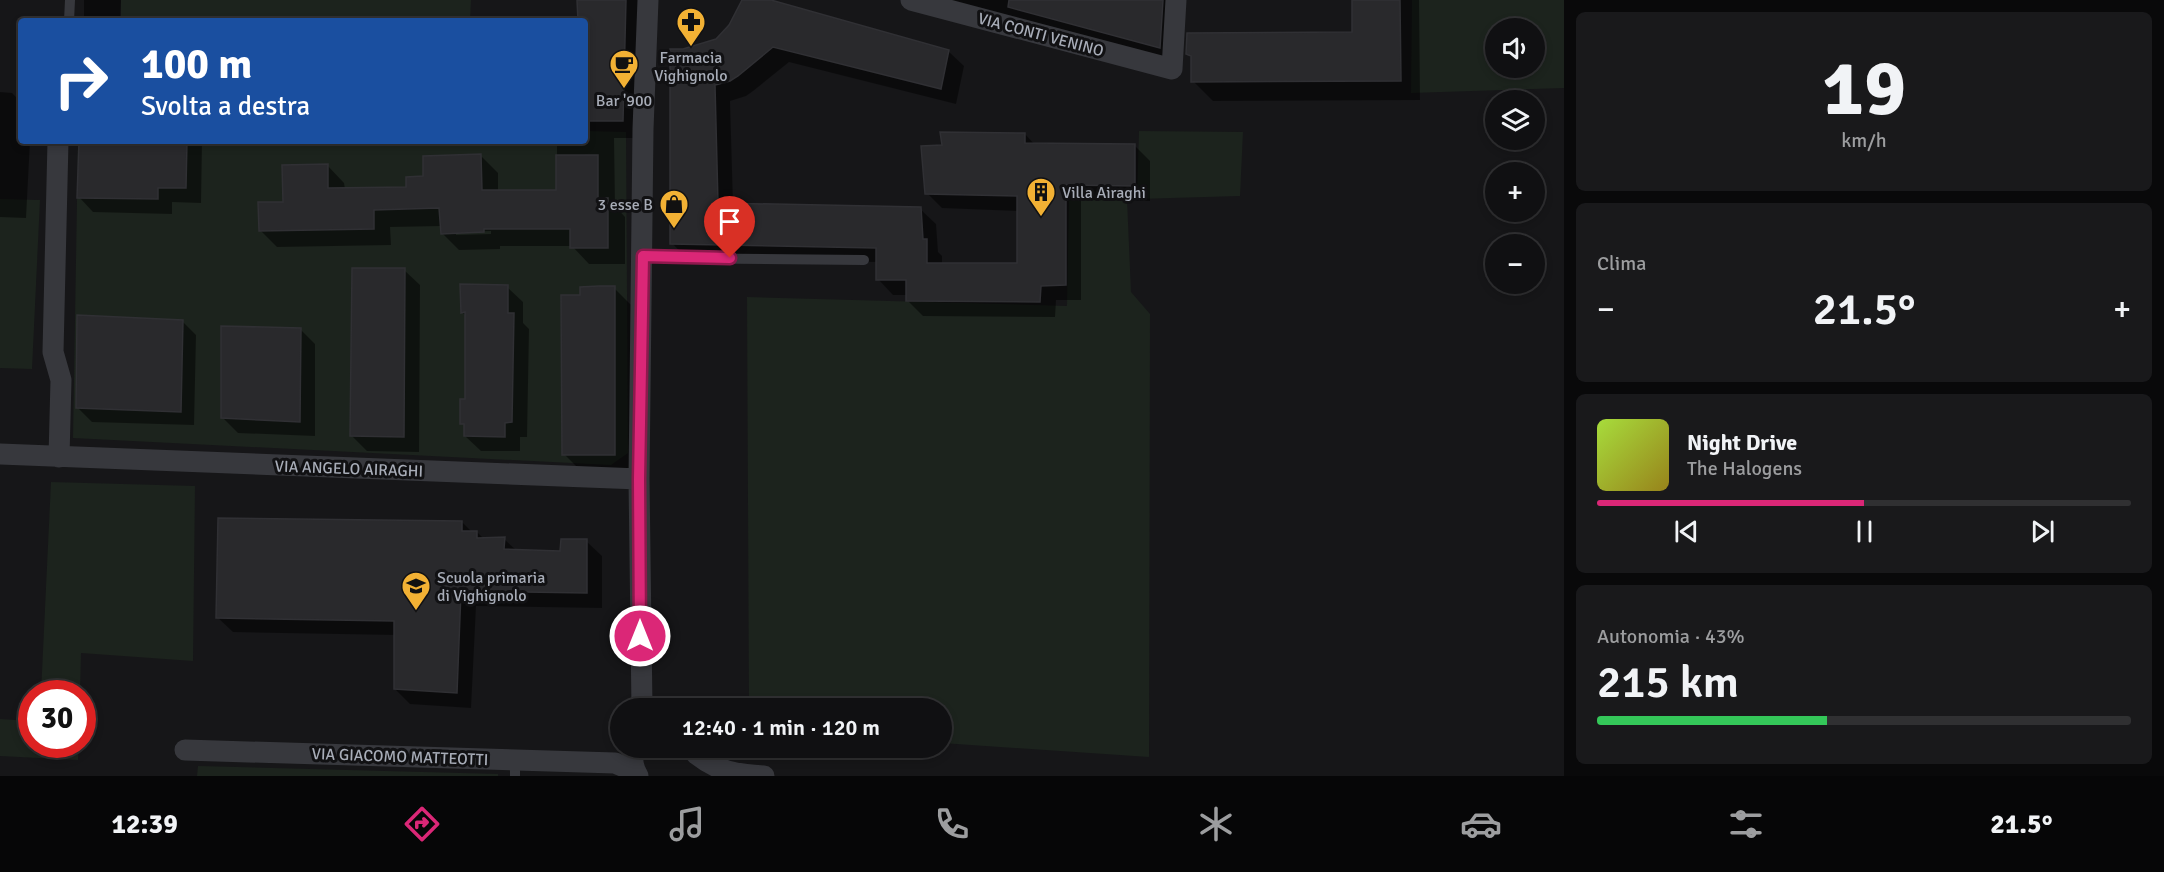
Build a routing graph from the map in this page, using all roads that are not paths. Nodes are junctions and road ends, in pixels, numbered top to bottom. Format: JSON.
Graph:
{"nodes":[{"id":1,"x":70,"y":0,"type":"edge"},
{"id":2,"x":648,"y":0,"type":"edge"},
{"id":3,"x":911,"y":0,"type":"edge"},
{"id":4,"x":1176,"y":0,"type":"edge"},
{"id":5,"x":69,"y":18,"type":"edge"},
{"id":6,"x":58,"y":144,"type":"edge"},
{"id":7,"x":643,"y":256,"type":"junction"},
{"id":8,"x":864,"y":260,"type":"dead end"},
{"id":9,"x":0,"y":454,"type":"edge"},
{"id":10,"x":59,"y":457,"type":"junction"},
{"id":11,"x":639,"y":479,"type":"junction"},
{"id":12,"x":642,"y":698,"type":"edge"},
{"id":13,"x":185,"y":750,"type":"dead end"},
{"id":14,"x":622,"y":758,"type":"edge"},
{"id":15,"x":632,"y":758,"type":"edge"},
{"id":16,"x":695,"y":758,"type":"edge"},
{"id":17,"x":703,"y":758,"type":"edge"},
{"id":18,"x":615,"y":763,"type":"junction"},
{"id":19,"x":515,"y":768,"type":"edge"},
{"id":20,"x":637,"y":774,"type":"edge"},
{"id":21,"x":690,"y":776,"type":"edge"},
{"id":22,"x":764,"y":776,"type":"edge"}],
"edges":[{"from":1,"to":5,"type":"lane"},
{"from":2,"to":7,"type":"street"},
{"from":3,"to":4,"type":"street","name":"VIA CONTI VENINO"},
{"from":6,"to":10,"type":"street"},
{"from":7,"to":8,"type":"lane"},
{"from":7,"to":11,"type":"street"},
{"from":9,"to":10,"type":"street","name":"VIA ANGELO AIRAGHI"},
{"from":10,"to":11,"type":"street","name":"VIA ANGELO AIRAGHI"},
{"from":11,"to":12,"type":"street"},
{"from":13,"to":19,"type":"street","name":"VIA GIACOMO MATTEOTTI"},
{"from":14,"to":18,"type":"street"},
{"from":15,"to":20,"type":"street"},
{"from":16,"to":21,"type":"street"},
{"from":17,"to":22,"type":"street"},
{"from":18,"to":19,"type":"street","name":"VIA GIACOMO MATTEOTTI"},
{"from":18,"to":20,"type":"street","name":"VIA GIACOMO MATTEOTTI"}]}
